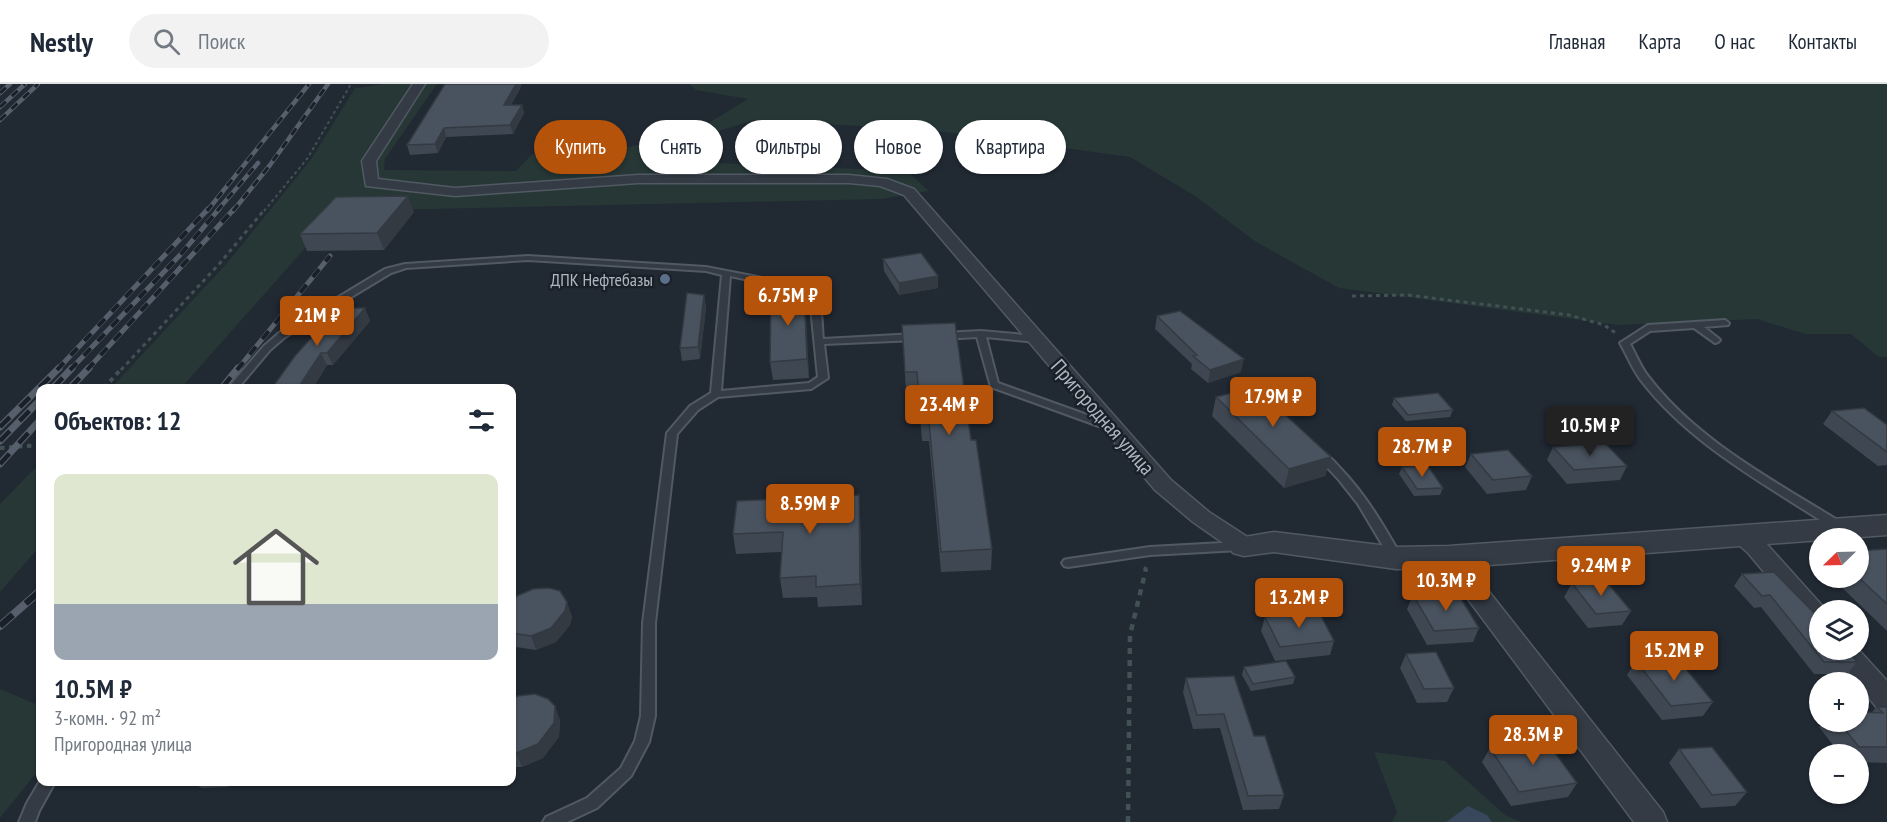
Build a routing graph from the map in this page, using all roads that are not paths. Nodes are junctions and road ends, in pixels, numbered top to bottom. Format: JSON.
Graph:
{"nodes":[{"id":1,"x":419,"y":84,"type":"edge"},
{"id":2,"x":726,"y":273,"type":"junction"},
{"id":3,"x":1725,"y":323,"type":"dead end"},
{"id":4,"x":1697,"y":326,"type":"junction"},
{"id":5,"x":981,"y":334,"type":"junction"},
{"id":6,"x":934,"y":336,"type":"edge"},
{"id":7,"x":923,"y":337,"type":"edge"},
{"id":8,"x":1036,"y":339,"type":"junction"},
{"id":9,"x":1715,"y":340,"type":"dead end"},
{"id":10,"x":819,"y":342,"type":"junction"},
{"id":11,"x":236,"y":384,"type":"edge"},
{"id":12,"x":716,"y":394,"type":"junction"},
{"id":13,"x":1111,"y":427,"type":"junction"},
{"id":14,"x":1310,"y":446,"type":"edge"},
{"id":15,"x":1887,"y":525,"type":"edge"},
{"id":16,"x":1841,"y":528,"type":"joint"},
{"id":17,"x":1809,"y":531,"type":"edge"},
{"id":18,"x":1742,"y":537,"type":"junction"},
{"id":19,"x":1244,"y":546,"type":"junction"},
{"id":20,"x":1449,"y":557,"type":"junction"},
{"id":21,"x":1396,"y":558,"type":"junction"},
{"id":22,"x":1068,"y":563,"type":"dead end"},
{"id":23,"x":1809,"y":608,"type":"edge"},
{"id":24,"x":1853,"y":660,"type":"edge"},
{"id":25,"x":1887,"y":700,"type":"edge"},
{"id":26,"x":46,"y":786,"type":"edge"},
{"id":27,"x":27,"y":822,"type":"edge"},
{"id":28,"x":551,"y":822,"type":"edge"},
{"id":29,"x":1652,"y":822,"type":"edge"}],
"edges":[{"from":1,"to":8,"type":"street","name":"Пригородная улица"},
{"from":2,"to":10,"type":"lane"},
{"from":2,"to":11,"type":"lane"},
{"from":2,"to":12,"type":"lane"},
{"from":3,"to":4,"type":"lane"},
{"from":4,"to":9,"type":"lane"},
{"from":4,"to":16,"type":"lane"},
{"from":5,"to":6,"type":"lane"},
{"from":5,"to":8,"type":"lane"},
{"from":5,"to":13,"type":"lane"},
{"from":7,"to":10,"type":"lane"},
{"from":8,"to":13,"type":"street","name":"Пригородная улица"},
{"from":10,"to":12,"type":"lane"},
{"from":12,"to":28,"type":"lane"},
{"from":13,"to":19,"type":"street","name":"Пригородная улица"},
{"from":14,"to":21,"type":"lane"},
{"from":15,"to":16,"type":"street"},
{"from":17,"to":18,"type":"street"},
{"from":18,"to":20,"type":"street"},
{"from":18,"to":23,"type":"street"},
{"from":19,"to":21,"type":"street"},
{"from":19,"to":22,"type":"lane"},
{"from":20,"to":21,"type":"street"},
{"from":20,"to":29,"type":"street"},
{"from":24,"to":25,"type":"street"},
{"from":26,"to":27,"type":"lane"}]}
